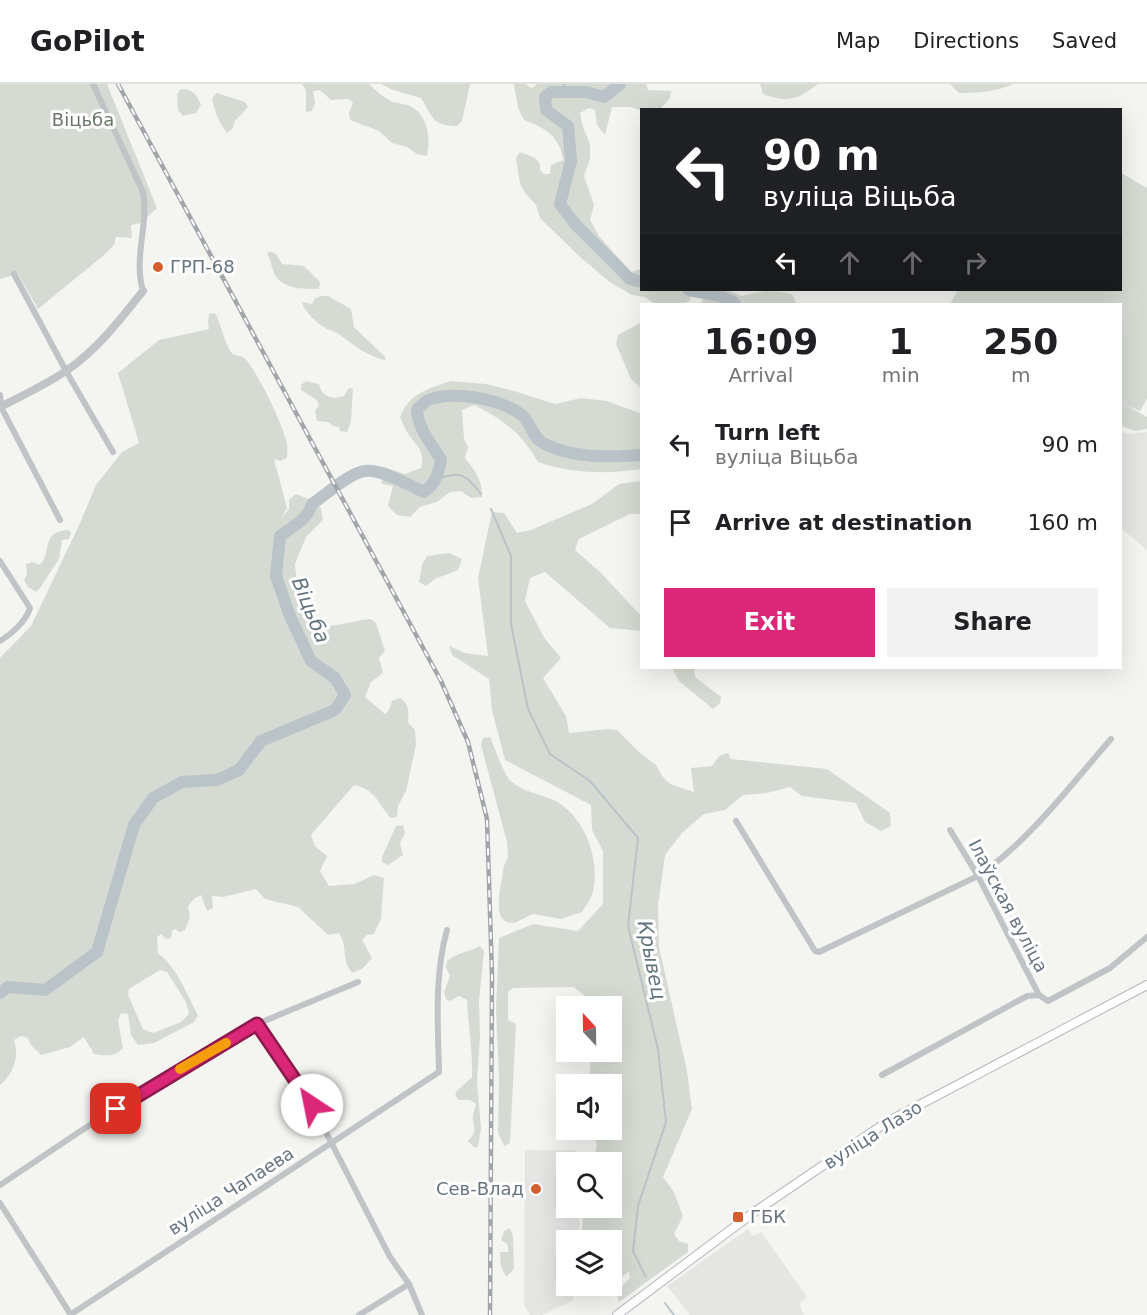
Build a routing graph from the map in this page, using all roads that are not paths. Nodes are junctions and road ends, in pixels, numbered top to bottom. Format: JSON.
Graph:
{"nodes":[{"id":1,"x":93,"y":84,"type":"edge"},
{"id":2,"x":14,"y":274,"type":"dead end"},
{"id":3,"x":144,"y":291,"type":"joint"},
{"id":4,"x":66,"y":371,"type":"junction"},
{"id":5,"x":0,"y":395,"type":"edge"},
{"id":6,"x":1,"y":407,"type":"edge"},
{"id":7,"x":113,"y":452,"type":"dead end"},
{"id":8,"x":60,"y":520,"type":"dead end"},
{"id":9,"x":0,"y":561,"type":"edge"},
{"id":10,"x":0,"y":641,"type":"edge"},
{"id":11,"x":1111,"y":739,"type":"dead end"},
{"id":12,"x":736,"y":821,"type":"dead end"},
{"id":13,"x":950,"y":830,"type":"dead end"},
{"id":14,"x":978,"y":876,"type":"junction"},
{"id":15,"x":447,"y":930,"type":"dead end"},
{"id":16,"x":1147,"y":937,"type":"edge"},
{"id":17,"x":358,"y":982,"type":"dead end"},
{"id":18,"x":1147,"y":985,"type":"edge"},
{"id":19,"x":1039,"y":995,"type":"junction"},
{"id":20,"x":257,"y":1024,"type":"junction"},
{"id":21,"x":882,"y":1075,"type":"dead end"},
{"id":22,"x":333,"y":1143,"type":"junction"},
{"id":23,"x":0,"y":1185,"type":"edge"},
{"id":24,"x":0,"y":1203,"type":"edge"},
{"id":25,"x":409,"y":1284,"type":"junction"},
{"id":26,"x":70,"y":1315,"type":"edge"},
{"id":27,"x":359,"y":1315,"type":"edge"},
{"id":28,"x":422,"y":1315,"type":"edge"},
{"id":29,"x":617,"y":1315,"type":"edge"}],
"edges":[{"from":1,"to":3,"type":"street"},
{"from":2,"to":4,"type":"street"},
{"from":3,"to":4,"type":"street"},
{"from":4,"to":6,"type":"street"},
{"from":4,"to":7,"type":"street"},
{"from":5,"to":6,"type":"street"},
{"from":6,"to":8,"type":"street"},
{"from":9,"to":10,"type":"street"},
{"from":11,"to":14,"type":"street"},
{"from":12,"to":14,"type":"street"},
{"from":13,"to":14,"type":"street","name":"Ілаўская вуліца"},
{"from":14,"to":19,"type":"street","name":"Ілаўская вуліца"},
{"from":15,"to":22,"type":"street","name":"вуліца Чапаева"},
{"from":16,"to":19,"type":"street"},
{"from":17,"to":20,"type":"street"},
{"from":18,"to":29,"type":"main road","name":"вуліца Лазо"},
{"from":19,"to":21,"type":"street"},
{"from":20,"to":22,"type":"street"},
{"from":20,"to":23,"type":"street"},
{"from":22,"to":25,"type":"street"},
{"from":22,"to":26,"type":"street","name":"вуліца Чапаева"},
{"from":24,"to":26,"type":"street"},
{"from":25,"to":27,"type":"street"},
{"from":25,"to":28,"type":"street"}]}
